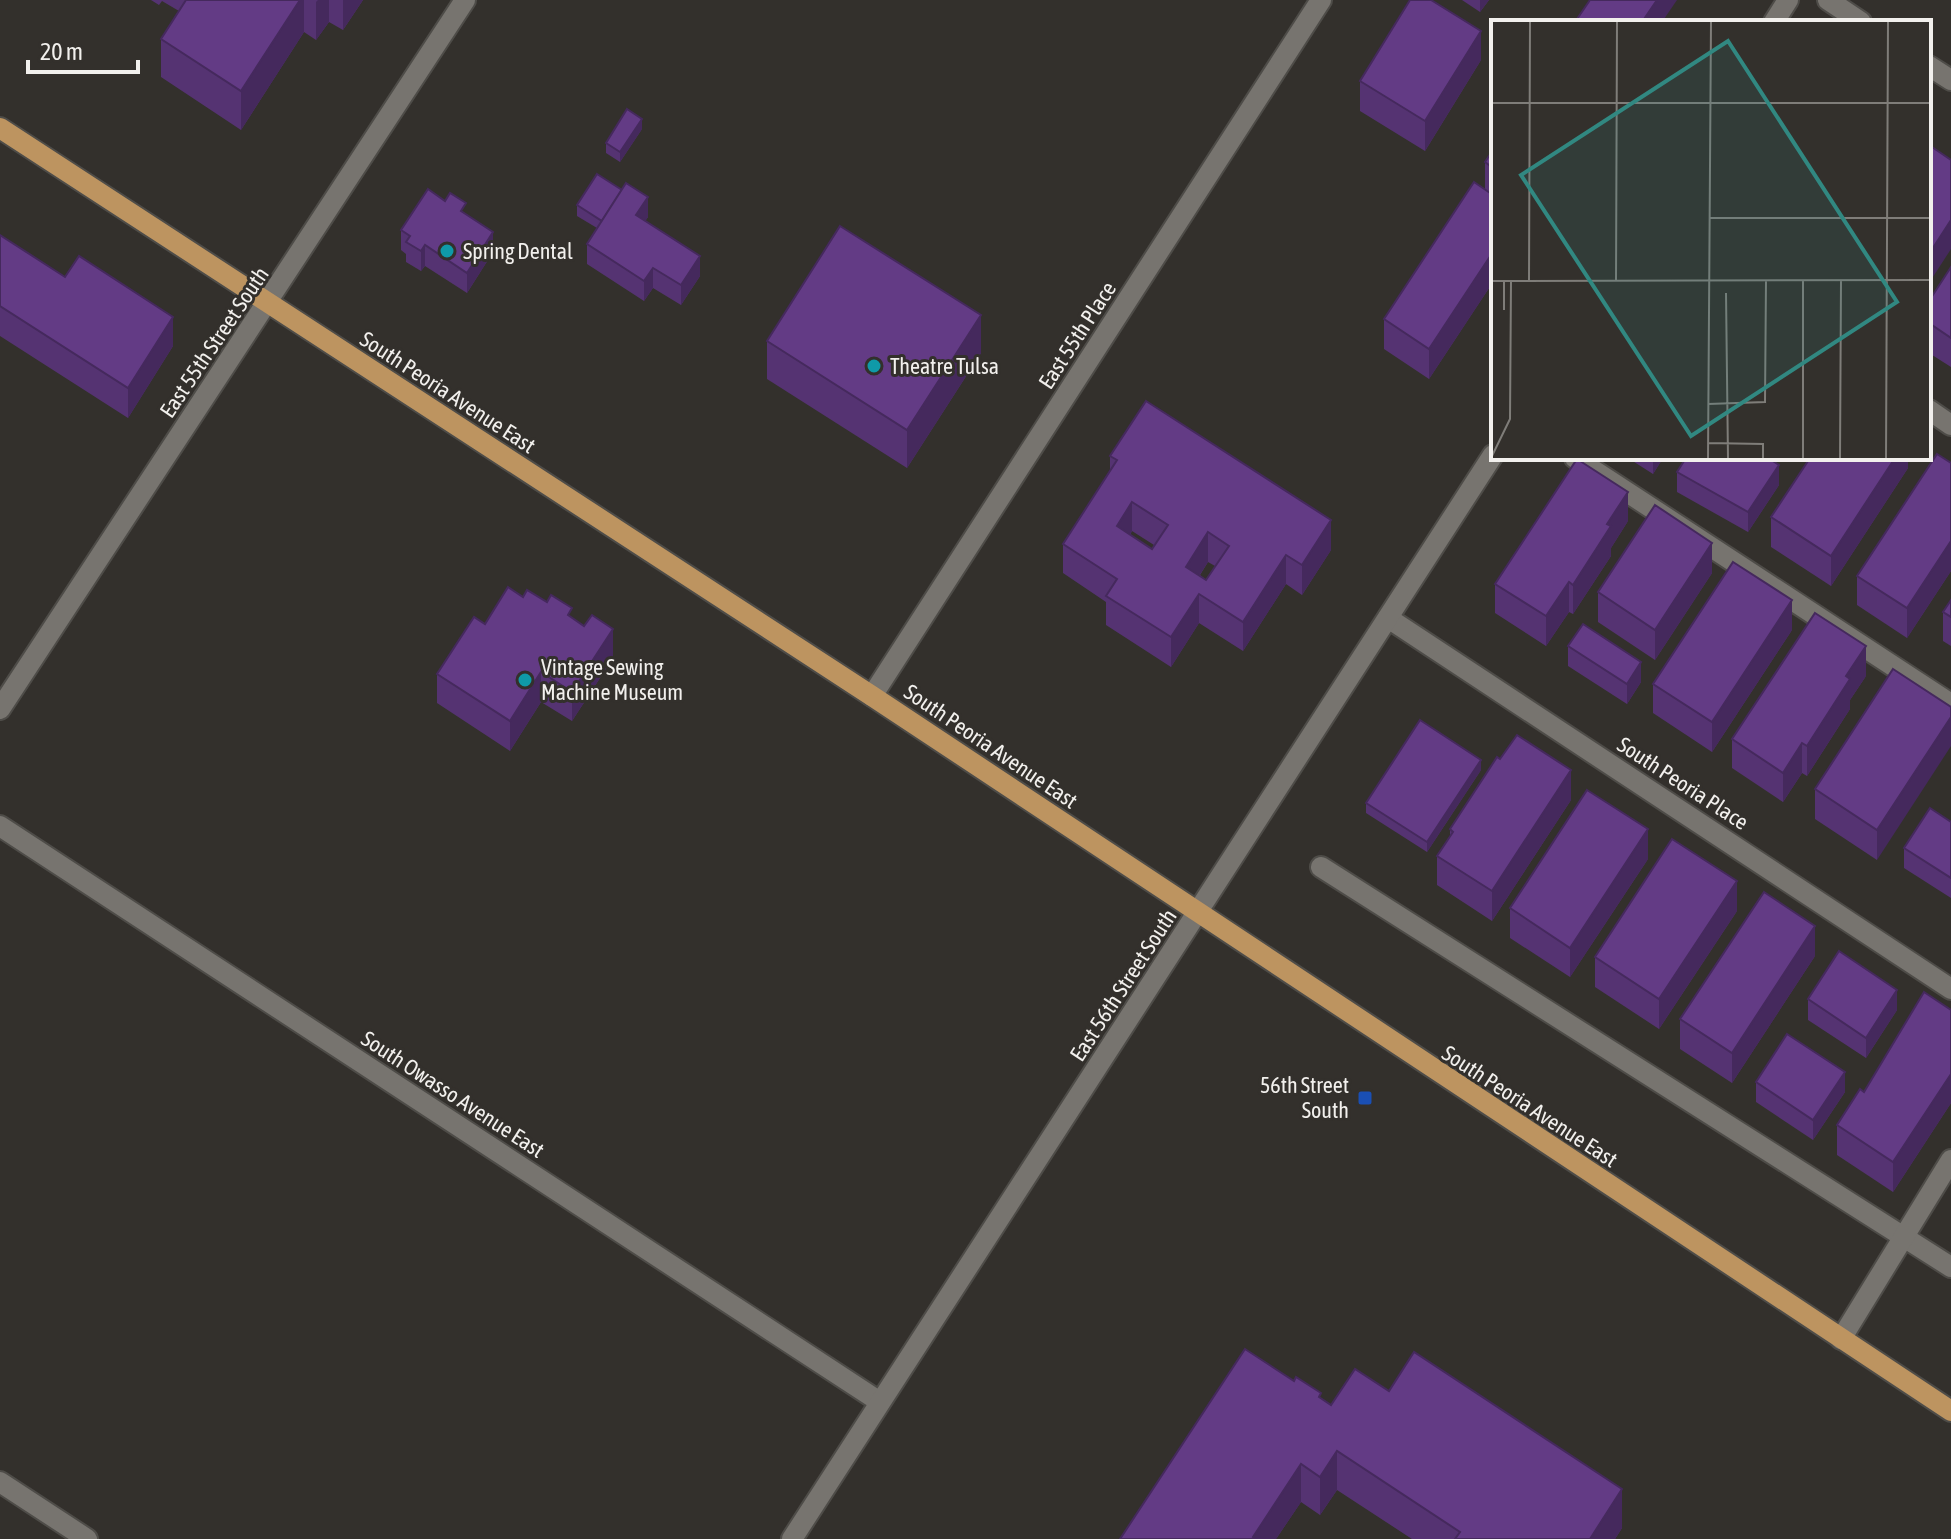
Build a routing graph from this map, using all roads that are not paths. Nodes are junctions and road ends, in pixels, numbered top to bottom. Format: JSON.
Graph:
{"nodes":[{"id":1,"x":465,"y":0,"type":"edge"},
{"id":2,"x":1321,"y":0,"type":"edge"},
{"id":3,"x":1788,"y":0,"type":"edge"},
{"id":4,"x":1828,"y":0,"type":"edge"},
{"id":5,"x":1775,"y":20,"type":"edge"},
{"id":6,"x":1858,"y":20,"type":"edge"},
{"id":7,"x":1931,"y":67,"type":"edge"},
{"id":8,"x":1951,"y":80,"type":"edge"},
{"id":9,"x":0,"y":128,"type":"edge"},
{"id":10,"x":269,"y":303,"type":"junction"},
{"id":11,"x":1931,"y":411,"type":"edge"},
{"id":12,"x":1951,"y":425,"type":"edge"},
{"id":13,"x":1491,"y":458,"type":"edge"},
{"id":14,"x":1578,"y":460,"type":"edge"},
{"id":15,"x":1388,"y":618,"type":"junction"},
{"id":16,"x":872,"y":696,"type":"junction"},
{"id":17,"x":1951,"y":704,"type":"edge"},
{"id":18,"x":0,"y":709,"type":"edge"},
{"id":19,"x":0,"y":826,"type":"edge"},
{"id":20,"x":1321,"y":867,"type":"dead end"},
{"id":21,"x":1198,"y":914,"type":"junction"},
{"id":22,"x":1951,"y":989,"type":"edge"},
{"id":23,"x":1951,"y":1160,"type":"edge"},
{"id":24,"x":1905,"y":1238,"type":"junction"},
{"id":25,"x":1951,"y":1267,"type":"edge"},
{"id":26,"x":1841,"y":1339,"type":"junction"},
{"id":27,"x":880,"y":1402,"type":"junction"},
{"id":28,"x":1951,"y":1411,"type":"edge"},
{"id":29,"x":0,"y":1482,"type":"edge"},
{"id":30,"x":87,"y":1539,"type":"edge"},
{"id":31,"x":792,"y":1539,"type":"edge"}],
"edges":[{"from":1,"to":10,"type":"street","name":"East 55th Street South"},
{"from":2,"to":16,"type":"street","name":"East 55th Place"},
{"from":3,"to":5,"type":"street"},
{"from":4,"to":6,"type":"street"},
{"from":7,"to":8,"type":"street"},
{"from":9,"to":10,"type":"main road","name":"South Peoria Avenue East"},
{"from":10,"to":16,"type":"main road","name":"South Peoria Avenue East"},
{"from":10,"to":18,"type":"street","name":"East 55th Street South"},
{"from":11,"to":12,"type":"street"},
{"from":13,"to":15,"type":"street","name":"East 56th Street South"},
{"from":14,"to":17,"type":"street"},
{"from":15,"to":21,"type":"street","name":"East 56th Street South"},
{"from":15,"to":22,"type":"street","name":"South Peoria Place"},
{"from":16,"to":21,"type":"main road","name":"South Peoria Avenue East"},
{"from":19,"to":27,"type":"street","name":"South Owasso Avenue East"},
{"from":20,"to":24,"type":"street"},
{"from":21,"to":26,"type":"main road","name":"South Peoria Avenue East"},
{"from":21,"to":27,"type":"street","name":"East 56th Street South"},
{"from":23,"to":24,"type":"street"},
{"from":24,"to":25,"type":"street"},
{"from":24,"to":26,"type":"street"},
{"from":26,"to":28,"type":"main road","name":"South Peoria Avenue East"},
{"from":27,"to":31,"type":"street","name":"East 56th Street South"},
{"from":29,"to":30,"type":"street"}]}
